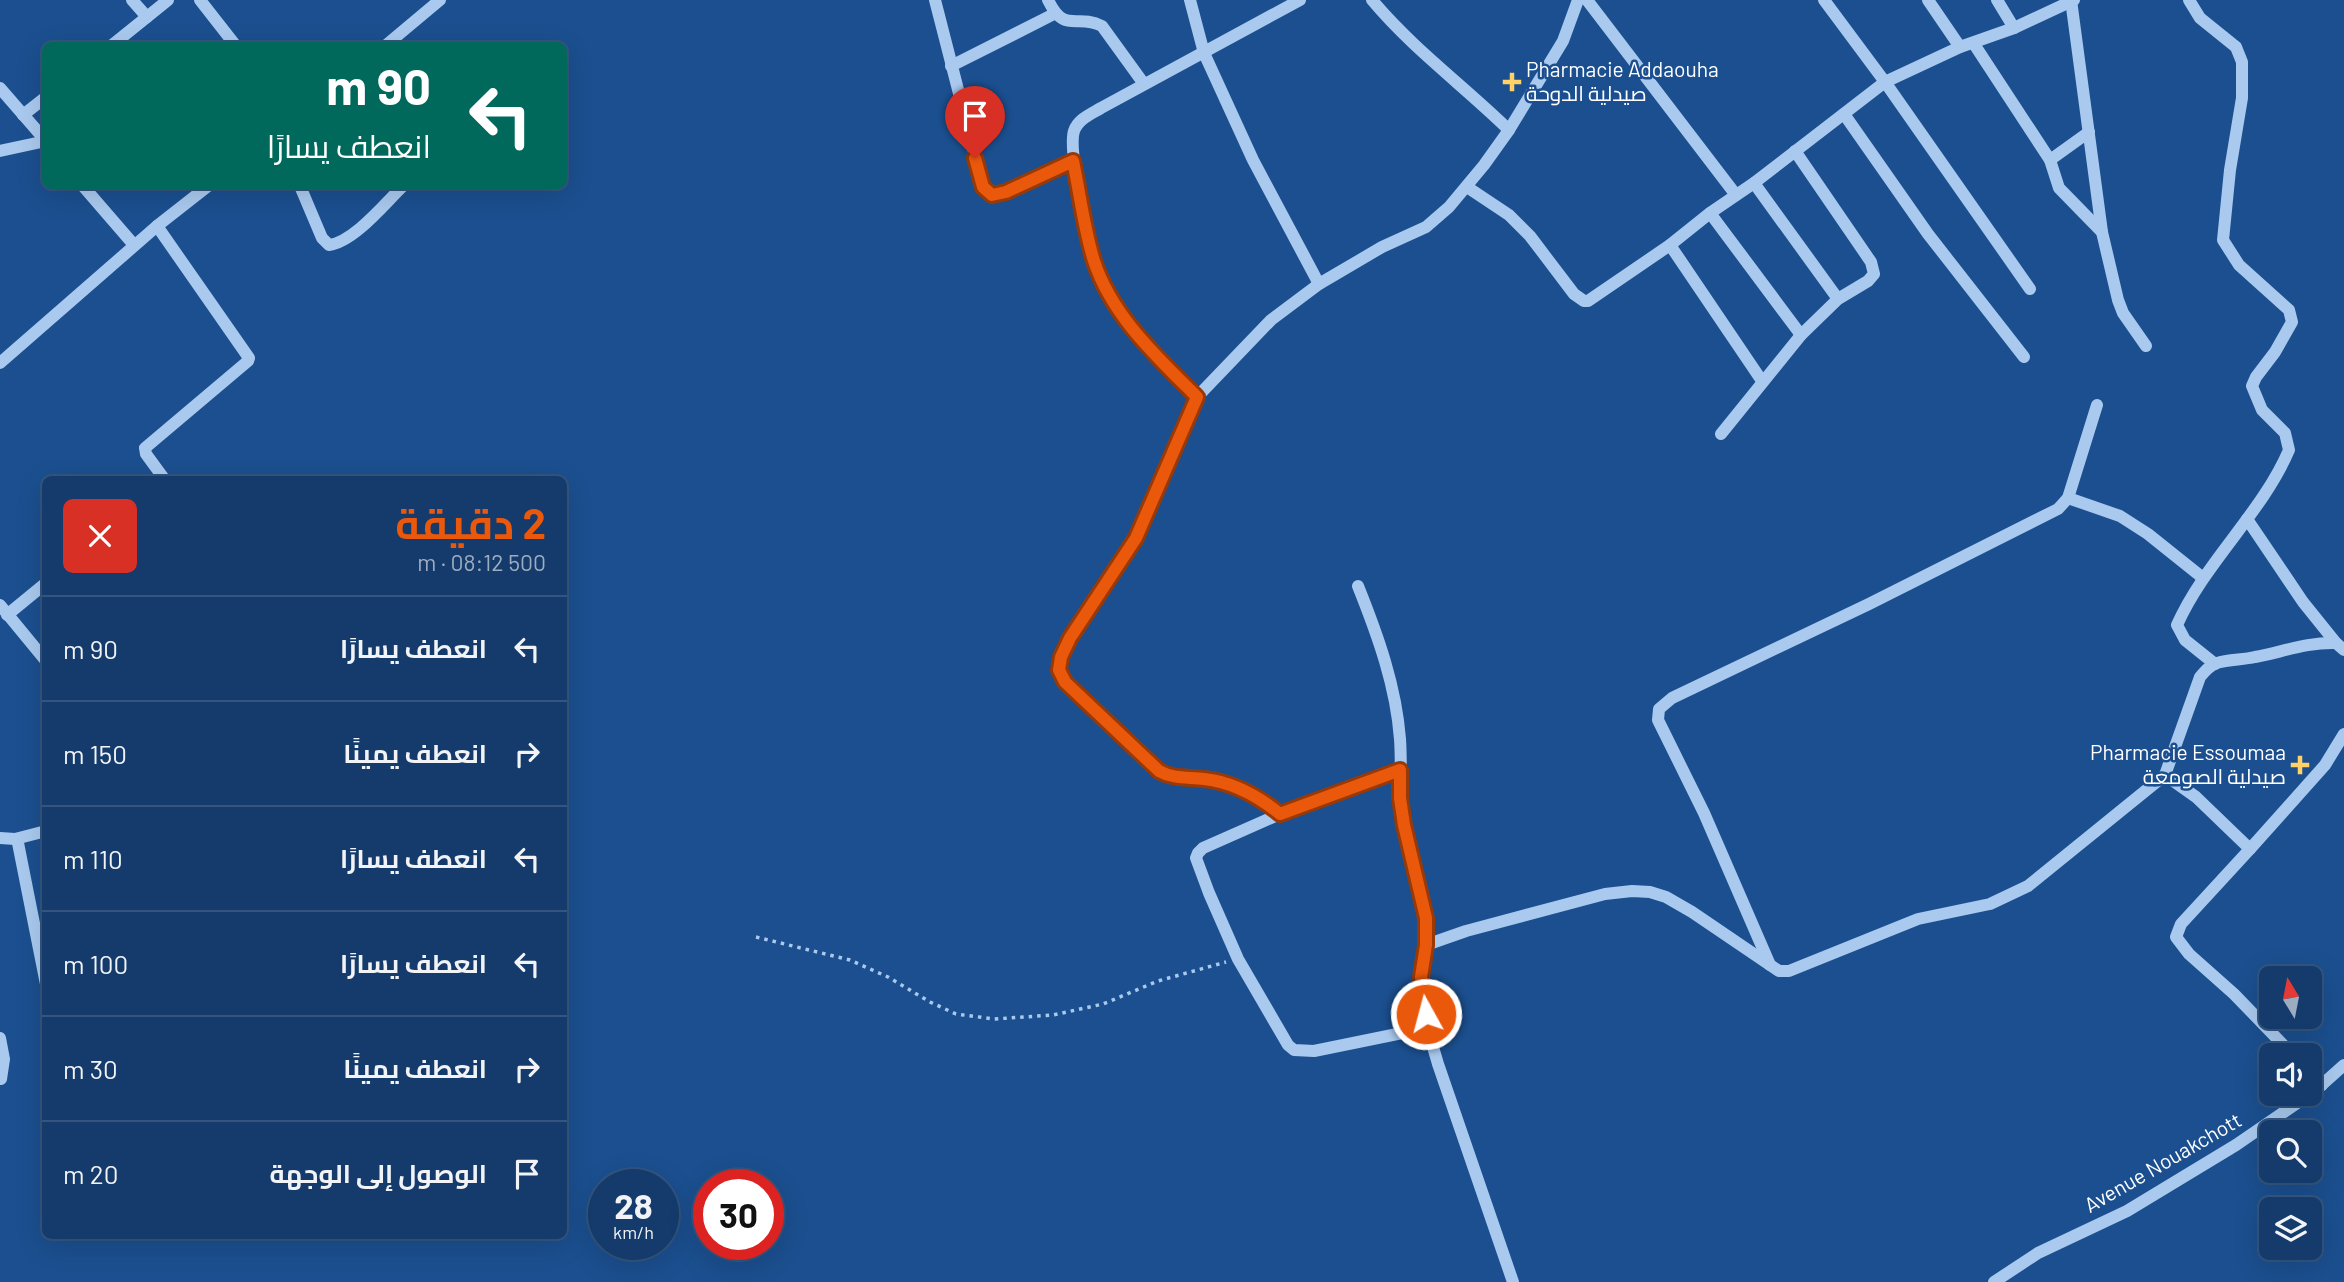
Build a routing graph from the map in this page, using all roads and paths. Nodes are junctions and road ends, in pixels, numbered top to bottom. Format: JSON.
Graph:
{"nodes":[{"id":1,"x":132,"y":0,"type":"edge"},
{"id":2,"x":168,"y":0,"type":"edge"},
{"id":3,"x":200,"y":0,"type":"edge"},
{"id":4,"x":440,"y":0,"type":"edge"},
{"id":5,"x":1048,"y":0,"type":"edge"},
{"id":6,"x":1190,"y":0,"type":"edge"},
{"id":7,"x":1300,"y":0,"type":"edge"},
{"id":8,"x":1372,"y":0,"type":"edge"},
{"id":9,"x":1578,"y":0,"type":"edge"},
{"id":10,"x":1587,"y":0,"type":"edge"},
{"id":11,"x":1825,"y":0,"type":"edge"},
{"id":12,"x":1928,"y":0,"type":"edge"},
{"id":13,"x":1997,"y":0,"type":"edge"},
{"id":14,"x":2072,"y":0,"type":"edge"},
{"id":15,"x":2189,"y":0,"type":"edge"},
{"id":16,"x":940,"y":2,"type":"edge"},
{"id":17,"x":1055,"y":14,"type":"junction"},
{"id":18,"x":147,"y":17,"type":"junction"},
{"id":19,"x":2014,"y":28,"type":"junction"},
{"id":20,"x":116,"y":42,"type":"edge"},
{"id":21,"x":233,"y":42,"type":"edge"},
{"id":22,"x":390,"y":42,"type":"edge"},
{"id":23,"x":1974,"y":44,"type":"junction"},
{"id":24,"x":1960,"y":47,"type":"junction"},
{"id":25,"x":1204,"y":53,"type":"junction"},
{"id":26,"x":951,"y":66,"type":"junction"},
{"id":27,"x":1885,"y":82,"type":"junction"},
{"id":28,"x":1144,"y":84,"type":"junction"},
{"id":29,"x":0,"y":88,"type":"edge"},
{"id":30,"x":42,"y":100,"type":"edge"},
{"id":31,"x":1844,"y":114,"type":"junction"},
{"id":32,"x":23,"y":115,"type":"junction"},
{"id":33,"x":1509,"y":130,"type":"junction"},
{"id":34,"x":2088,"y":132,"type":"junction"},
{"id":35,"x":42,"y":136,"type":"edge"},
{"id":36,"x":42,"y":142,"type":"edge"},
{"id":37,"x":0,"y":151,"type":"edge"},
{"id":38,"x":1795,"y":151,"type":"junction"},
{"id":39,"x":2050,"y":160,"type":"junction"},
{"id":40,"x":1073,"y":161,"type":"junction"},
{"id":41,"x":1754,"y":183,"type":"junction"},
{"id":42,"x":1467,"y":187,"type":"junction"},
{"id":43,"x":86,"y":189,"type":"edge"},
{"id":44,"x":204,"y":189,"type":"edge"},
{"id":45,"x":301,"y":189,"type":"edge"},
{"id":46,"x":400,"y":189,"type":"edge"},
{"id":47,"x":1736,"y":195,"type":"junction"},
{"id":48,"x":1710,"y":213,"type":"junction"},
{"id":49,"x":157,"y":226,"type":"junction"},
{"id":50,"x":2102,"y":232,"type":"junction"},
{"id":51,"x":134,"y":245,"type":"junction"},
{"id":52,"x":1670,"y":245,"type":"junction"},
{"id":53,"x":1319,"y":284,"type":"junction"},
{"id":54,"x":2030,"y":289,"type":"dead end"},
{"id":55,"x":1838,"y":299,"type":"junction"},
{"id":56,"x":1801,"y":335,"type":"junction"},
{"id":57,"x":2146,"y":345,"type":"dead end"},
{"id":58,"x":2024,"y":357,"type":"dead end"},
{"id":59,"x":0,"y":363,"type":"edge"},
{"id":60,"x":1762,"y":381,"type":"junction"},
{"id":61,"x":1197,"y":397,"type":"junction"},
{"id":62,"x":2097,"y":405,"type":"dead end"},
{"id":63,"x":1721,"y":434,"type":"dead end"},
{"id":64,"x":162,"y":476,"type":"edge"},
{"id":65,"x":2068,"y":498,"type":"junction"},
{"id":66,"x":2247,"y":519,"type":"junction"},
{"id":67,"x":2203,"y":579,"type":"junction"},
{"id":68,"x":42,"y":586,"type":"edge"},
{"id":69,"x":1358,"y":586,"type":"dead end"},
{"id":70,"x":4,"y":610,"type":"edge"},
{"id":71,"x":2340,"y":646,"type":"edge"},
{"id":72,"x":42,"y":656,"type":"edge"},
{"id":73,"x":2215,"y":664,"type":"junction"},
{"id":74,"x":2344,"y":734,"type":"edge"},
{"id":75,"x":1400,"y":770,"type":"junction"},
{"id":76,"x":2165,"y":775,"type":"junction"},
{"id":77,"x":1280,"y":814,"type":"junction"},
{"id":78,"x":42,"y":832,"type":"edge"},
{"id":79,"x":0,"y":838,"type":"edge"},
{"id":80,"x":15,"y":839,"type":"junction"},
{"id":81,"x":2250,"y":849,"type":"junction"},
{"id":82,"x":756,"y":937,"type":"dead end"},
{"id":83,"x":1426,"y":945,"type":"junction"},
{"id":84,"x":1238,"y":959,"type":"junction"},
{"id":85,"x":42,"y":964,"type":"edge"},
{"id":86,"x":1770,"y":965,"type":"junction"},
{"id":87,"x":1429,"y":1030,"type":"junction"},
{"id":88,"x":0,"y":1038,"type":"edge"},
{"id":89,"x":2281,"y":1043,"type":"edge"},
{"id":90,"x":2344,"y":1065,"type":"edge"},
{"id":91,"x":1,"y":1079,"type":"edge"},
{"id":92,"x":2322,"y":1085,"type":"edge"},
{"id":93,"x":2292,"y":1106,"type":"edge"},
{"id":94,"x":1513,"y":1282,"type":"edge"},
{"id":95,"x":1994,"y":1282,"type":"edge"}],
"edges":[{"from":1,"to":18,"type":"street"},
{"from":2,"to":18,"type":"street"},
{"from":3,"to":21,"type":"street"},
{"from":4,"to":22,"type":"street"},
{"from":5,"to":17,"type":"street"},
{"from":6,"to":25,"type":"street"},
{"from":7,"to":25,"type":"street"},
{"from":8,"to":33,"type":"street"},
{"from":9,"to":33,"type":"street"},
{"from":10,"to":47,"type":"street"},
{"from":11,"to":27,"type":"street"},
{"from":12,"to":24,"type":"street"},
{"from":13,"to":19,"type":"street"},
{"from":14,"to":19,"type":"street"},
{"from":14,"to":34,"type":"street"},
{"from":15,"to":66,"type":"street"},
{"from":16,"to":26,"type":"street"},
{"from":17,"to":26,"type":"street"},
{"from":17,"to":28,"type":"street"},
{"from":18,"to":20,"type":"street"},
{"from":19,"to":23,"type":"street"},
{"from":23,"to":24,"type":"street"},
{"from":23,"to":39,"type":"street"},
{"from":24,"to":27,"type":"street"},
{"from":25,"to":28,"type":"street"},
{"from":25,"to":53,"type":"street"},
{"from":26,"to":40,"type":"street"},
{"from":27,"to":31,"type":"street"},
{"from":27,"to":54,"type":"street"},
{"from":28,"to":40,"type":"street"},
{"from":29,"to":32,"type":"street"},
{"from":30,"to":32,"type":"street"},
{"from":31,"to":38,"type":"street"},
{"from":31,"to":58,"type":"street"},
{"from":32,"to":35,"type":"street"},
{"from":33,"to":42,"type":"street"},
{"from":34,"to":39,"type":"street"},
{"from":34,"to":50,"type":"street"},
{"from":36,"to":37,"type":"street"},
{"from":38,"to":41,"type":"street"},
{"from":38,"to":55,"type":"street"},
{"from":39,"to":50,"type":"street"},
{"from":40,"to":61,"type":"street"},
{"from":41,"to":47,"type":"street"},
{"from":41,"to":55,"type":"street"},
{"from":42,"to":52,"type":"street"},
{"from":42,"to":53,"type":"street"},
{"from":43,"to":51,"type":"street"},
{"from":44,"to":49,"type":"street"},
{"from":45,"to":46,"type":"street"},
{"from":47,"to":48,"type":"street"},
{"from":48,"to":52,"type":"street"},
{"from":48,"to":56,"type":"street"},
{"from":49,"to":51,"type":"street"},
{"from":49,"to":64,"type":"street"},
{"from":50,"to":57,"type":"street"},
{"from":51,"to":59,"type":"street"},
{"from":52,"to":60,"type":"street"},
{"from":53,"to":61,"type":"street"},
{"from":55,"to":56,"type":"street"},
{"from":56,"to":60,"type":"street"},
{"from":60,"to":63,"type":"street"},
{"from":61,"to":77,"type":"street"},
{"from":62,"to":65,"type":"street"},
{"from":65,"to":67,"type":"street"},
{"from":65,"to":86,"type":"street"},
{"from":66,"to":67,"type":"street"},
{"from":66,"to":71,"type":"street"},
{"from":67,"to":73,"type":"street"},
{"from":68,"to":70,"type":"street"},
{"from":69,"to":75,"type":"street"},
{"from":70,"to":72,"type":"street"},
{"from":71,"to":73,"type":"street"},
{"from":73,"to":76,"type":"street"},
{"from":74,"to":81,"type":"street"},
{"from":75,"to":77,"type":"street"},
{"from":75,"to":83,"type":"street"},
{"from":76,"to":81,"type":"street"},
{"from":76,"to":86,"type":"street"},
{"from":77,"to":84,"type":"street"},
{"from":78,"to":80,"type":"street"},
{"from":79,"to":80,"type":"street"},
{"from":80,"to":85,"type":"street"},
{"from":81,"to":89,"type":"street"},
{"from":82,"to":84,"type":"path"},
{"from":83,"to":86,"type":"street"},
{"from":83,"to":87,"type":"street"},
{"from":84,"to":87,"type":"street"},
{"from":87,"to":94,"type":"street"},
{"from":88,"to":91,"type":"street"},
{"from":90,"to":92,"type":"street","name":"Avenue Nouakchott"},
{"from":93,"to":95,"type":"street","name":"Avenue Nouakchott"}]}
